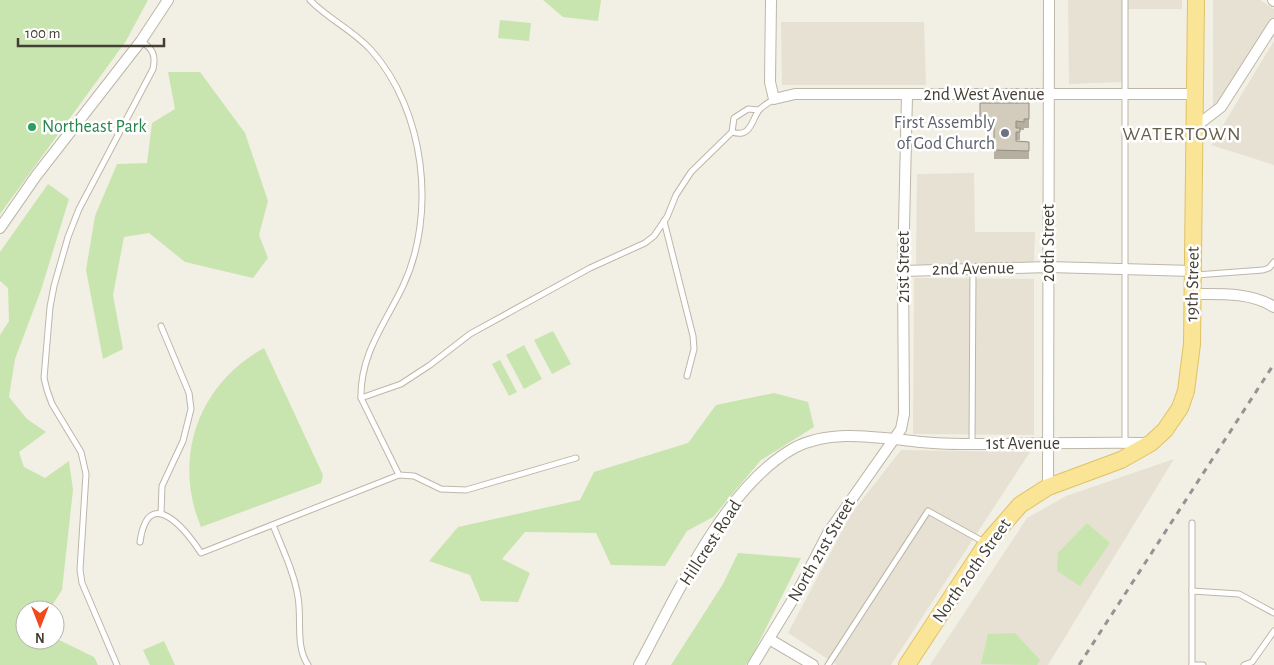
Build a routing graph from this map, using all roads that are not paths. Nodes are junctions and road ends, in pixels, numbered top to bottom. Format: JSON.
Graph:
{"nodes":[{"id":1,"x":168,"y":0,"type":"edge"},
{"id":2,"x":310,"y":0,"type":"edge"},
{"id":3,"x":771,"y":0,"type":"edge"},
{"id":4,"x":1049,"y":0,"type":"edge"},
{"id":5,"x":1125,"y":0,"type":"edge"},
{"id":6,"x":1196,"y":0,"type":"edge"},
{"id":7,"x":1274,"y":24,"type":"edge"},
{"id":8,"x":141,"y":41,"type":"junction"},
{"id":9,"x":1124,"y":94,"type":"junction"},
{"id":10,"x":1195,"y":94,"type":"junction"},
{"id":11,"x":907,"y":95,"type":"junction"},
{"id":12,"x":1050,"y":95,"type":"junction"},
{"id":13,"x":774,"y":99,"type":"junction"},
{"id":14,"x":758,"y":110,"type":"junction"},
{"id":15,"x":1195,"y":127,"type":"junction"},
{"id":16,"x":732,"y":132,"type":"junction"},
{"id":17,"x":664,"y":221,"type":"junction"},
{"id":18,"x":0,"y":228,"type":"edge"},
{"id":19,"x":1274,"y":262,"type":"edge"},
{"id":20,"x":1049,"y":267,"type":"junction"},
{"id":21,"x":973,"y":269,"type":"junction"},
{"id":22,"x":1126,"y":269,"type":"junction"},
{"id":23,"x":903,"y":271,"type":"junction"},
{"id":24,"x":1193,"y":273,"type":"junction"},
{"id":25,"x":1193,"y":294,"type":"junction"},
{"id":26,"x":1274,"y":307,"type":"edge"},
{"id":27,"x":161,"y":326,"type":"dead end"},
{"id":28,"x":687,"y":376,"type":"dead end"},
{"id":29,"x":361,"y":398,"type":"junction"},
{"id":30,"x":896,"y":438,"type":"junction"},
{"id":31,"x":1125,"y":443,"type":"junction"},
{"id":32,"x":1151,"y":443,"type":"junction"},
{"id":33,"x":972,"y":444,"type":"junction"},
{"id":34,"x":1048,"y":444,"type":"junction"},
{"id":35,"x":576,"y":458,"type":"dead end"},
{"id":36,"x":399,"y":475,"type":"junction"},
{"id":37,"x":1048,"y":487,"type":"junction"},
{"id":38,"x":161,"y":514,"type":"junction"},
{"id":39,"x":1192,"y":523,"type":"dead end"},
{"id":40,"x":273,"y":525,"type":"junction"},
{"id":41,"x":140,"y":542,"type":"dead end"},
{"id":42,"x":987,"y":543,"type":"junction"},
{"id":43,"x":1192,"y":591,"type":"junction"},
{"id":44,"x":1274,"y":613,"type":"edge"},
{"id":45,"x":1274,"y":631,"type":"edge"},
{"id":46,"x":769,"y":639,"type":"junction"},
{"id":47,"x":117,"y":665,"type":"edge"},
{"id":48,"x":308,"y":665,"type":"edge"},
{"id":49,"x":639,"y":665,"type":"edge"},
{"id":50,"x":753,"y":665,"type":"edge"},
{"id":51,"x":813,"y":665,"type":"edge"},
{"id":52,"x":828,"y":665,"type":"edge"},
{"id":53,"x":907,"y":665,"type":"edge"},
{"id":54,"x":1192,"y":665,"type":"edge"},
{"id":55,"x":1203,"y":665,"type":"edge"},
{"id":56,"x":1244,"y":665,"type":"edge"}],
"edges":[{"from":1,"to":8,"type":"street"},
{"from":2,"to":29,"type":"lane"},
{"from":3,"to":13,"type":"street"},
{"from":4,"to":12,"type":"street","name":"20th Street"},
{"from":5,"to":9,"type":"lane"},
{"from":6,"to":10,"type":"main road","name":"19th Street"},
{"from":7,"to":15,"type":"street"},
{"from":8,"to":18,"type":"street"},
{"from":8,"to":47,"type":"lane"},
{"from":9,"to":10,"type":"street","name":"2nd West Avenue"},
{"from":9,"to":12,"type":"street","name":"2nd West Avenue"},
{"from":9,"to":22,"type":"lane"},
{"from":10,"to":15,"type":"main road","name":"19th Street"},
{"from":11,"to":12,"type":"street","name":"2nd West Avenue"},
{"from":11,"to":13,"type":"street","name":"2nd West Avenue"},
{"from":11,"to":23,"type":"street","name":"21st Street"},
{"from":12,"to":20,"type":"street","name":"20th Street"},
{"from":13,"to":14,"type":"lane"},
{"from":14,"to":16,"type":"lane"},
{"from":14,"to":16,"type":"lane"},
{"from":15,"to":24,"type":"main road","name":"19th Street"},
{"from":16,"to":17,"type":"lane"},
{"from":17,"to":28,"type":"lane"},
{"from":17,"to":29,"type":"lane"},
{"from":19,"to":24,"type":"lane"},
{"from":20,"to":21,"type":"street","name":"2nd Avenue"},
{"from":20,"to":22,"type":"street","name":"2nd Avenue"},
{"from":20,"to":34,"type":"street","name":"20th Street"},
{"from":21,"to":23,"type":"street","name":"2nd Avenue"},
{"from":21,"to":33,"type":"lane"},
{"from":22,"to":24,"type":"street","name":"2nd Avenue"},
{"from":22,"to":31,"type":"lane"},
{"from":23,"to":30,"type":"street","name":"21st Street"},
{"from":24,"to":25,"type":"main road","name":"19th Street"},
{"from":25,"to":26,"type":"street"},
{"from":25,"to":32,"type":"main road","name":"19th Street"},
{"from":27,"to":38,"type":"lane"},
{"from":29,"to":36,"type":"lane"},
{"from":30,"to":33,"type":"street","name":"1st Avenue"},
{"from":30,"to":46,"type":"street","name":"North 21st Street"},
{"from":30,"to":49,"type":"street","name":"Hillcrest Road"},
{"from":31,"to":32,"type":"street","name":"1st Avenue"},
{"from":31,"to":34,"type":"street","name":"1st Avenue"},
{"from":32,"to":37,"type":"main road","name":"19th Street"},
{"from":33,"to":34,"type":"street","name":"1st Avenue"},
{"from":34,"to":37,"type":"street","name":"20th Street"},
{"from":35,"to":36,"type":"lane"},
{"from":36,"to":40,"type":"lane"},
{"from":37,"to":42,"type":"main road","name":"North 20th Street"},
{"from":38,"to":40,"type":"lane"},
{"from":38,"to":41,"type":"lane"},
{"from":39,"to":43,"type":"lane"},
{"from":40,"to":48,"type":"lane"},
{"from":42,"to":52,"type":"lane"},
{"from":42,"to":53,"type":"main road","name":"North 20th Street"},
{"from":43,"to":44,"type":"lane"},
{"from":43,"to":54,"type":"lane"},
{"from":45,"to":56,"type":"lane"},
{"from":46,"to":50,"type":"street","name":"North 21st Street"},
{"from":46,"to":51,"type":"street"},
{"from":54,"to":55,"type":"lane"}]}
